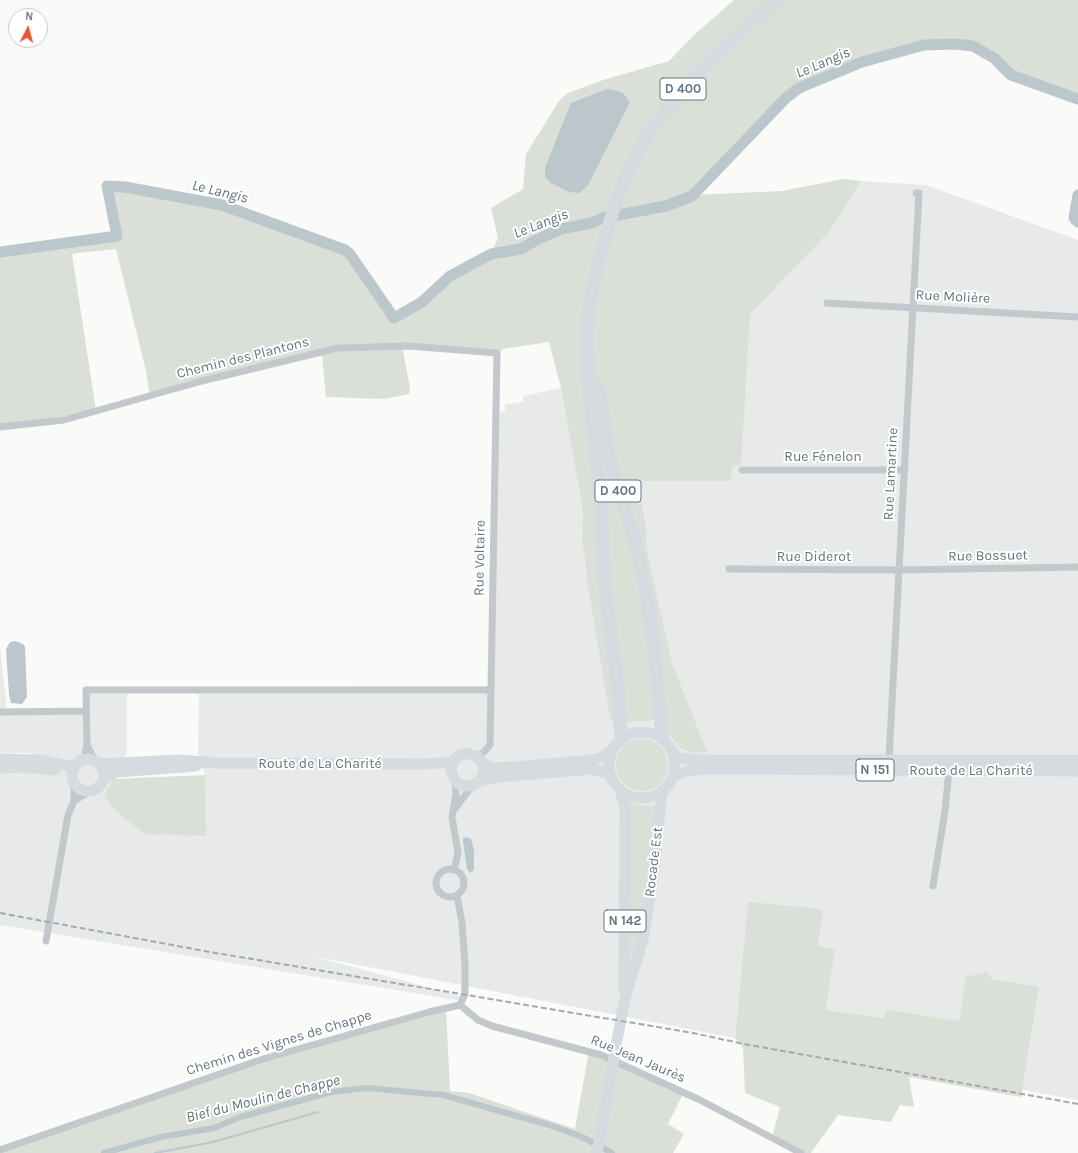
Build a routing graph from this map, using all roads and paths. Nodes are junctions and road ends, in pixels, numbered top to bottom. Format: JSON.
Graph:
{"nodes":[{"id":1,"x":780,"y":0,"type":"edge"},
{"id":2,"x":916,"y":193,"type":"dead end"},
{"id":3,"x":593,"y":287,"type":"junction"},
{"id":4,"x":827,"y":303,"type":"dead end"},
{"id":5,"x":912,"y":308,"type":"junction"},
{"id":6,"x":1078,"y":317,"type":"edge"},
{"id":7,"x":497,"y":353,"type":"joint"},
{"id":8,"x":0,"y":427,"type":"edge"},
{"id":9,"x":742,"y":470,"type":"dead end"},
{"id":10,"x":905,"y":470,"type":"junction"},
{"id":11,"x":1078,"y":567,"type":"edge"},
{"id":12,"x":729,"y":570,"type":"dead end"},
{"id":13,"x":899,"y":570,"type":"junction"},
{"id":14,"x":491,"y":690,"type":"junction"},
{"id":15,"x":86,"y":711,"type":"junction"},
{"id":16,"x":0,"y":712,"type":"edge"},
{"id":17,"x":662,"y":738,"type":"junction"},
{"id":18,"x":86,"y":743,"type":"junction"},
{"id":19,"x":617,"y":745,"type":"junction"},
{"id":20,"x":674,"y":754,"type":"junction"},
{"id":21,"x":0,"y":759,"type":"edge"},
{"id":22,"x":479,"y":759,"type":"junction"},
{"id":23,"x":889,"y":760,"type":"junction"},
{"id":24,"x":1078,"y":760,"type":"edge"},
{"id":25,"x":216,"y":764,"type":"junction"},
{"id":26,"x":0,"y":768,"type":"edge"},
{"id":27,"x":83,"y":768,"type":"junction"},
{"id":28,"x":949,"y":770,"type":"junction"},
{"id":29,"x":1078,"y":771,"type":"edge"},
{"id":30,"x":453,"y":772,"type":"junction"},
{"id":31,"x":610,"y":774,"type":"junction"},
{"id":32,"x":673,"y":777,"type":"junction"},
{"id":33,"x":104,"y":778,"type":"junction"},
{"id":34,"x":476,"y":784,"type":"junction"},
{"id":35,"x":620,"y":790,"type":"junction"},
{"id":36,"x":663,"y":791,"type":"junction"},
{"id":37,"x":88,"y":792,"type":"junction"},
{"id":38,"x":74,"y":801,"type":"junction"},
{"id":39,"x":454,"y":810,"type":"junction"},
{"id":40,"x":454,"y":870,"type":"junction"},
{"id":41,"x":933,"y":886,"type":"dead end"},
{"id":42,"x":457,"y":895,"type":"junction"},
{"id":43,"x":46,"y":941,"type":"dead end"},
{"id":44,"x":624,"y":1002,"type":"junction"},
{"id":45,"x":460,"y":1006,"type":"junction"},
{"id":46,"x":0,"y":1150,"type":"edge"},
{"id":47,"x":597,"y":1153,"type":"edge"},
{"id":48,"x":801,"y":1153,"type":"edge"}],
"edges":[{"from":1,"to":3,"type":"highway","number":"D 400"},
{"from":2,"to":5,"type":"street","name":"Rue Lamartine"},
{"from":3,"to":17,"type":"highway","number":"D 400"},
{"from":3,"to":19,"type":"highway","number":"D 400"},
{"from":4,"to":5,"type":"street","name":"Rue Molière"},
{"from":5,"to":6,"type":"street","name":"Rue Molière"},
{"from":5,"to":10,"type":"street","name":"Rue Lamartine"},
{"from":7,"to":8,"type":"street","name":"Chemin des Plantons"},
{"from":7,"to":14,"type":"street","name":"Rue Voltaire"},
{"from":9,"to":10,"type":"street","name":"Rue Fénelon"},
{"from":10,"to":13,"type":"street","name":"Rue Lamartine"},
{"from":11,"to":13,"type":"street","name":"Rue Bossuet"},
{"from":12,"to":13,"type":"street","name":"Rue Diderot"},
{"from":13,"to":23,"type":"street","name":"Rue Lamartine"},
{"from":14,"to":15,"type":"street"},
{"from":14,"to":22,"type":"street","name":"Rue Voltaire"},
{"from":15,"to":16,"type":"street"},
{"from":15,"to":18,"type":"street"},
{"from":17,"to":19,"type":"main road"},
{"from":17,"to":20,"type":"main road"},
{"from":18,"to":27,"type":"street"},
{"from":18,"to":27,"type":"street"},
{"from":19,"to":22,"type":"main road"},
{"from":19,"to":31,"type":"main road"},
{"from":20,"to":23,"type":"main road","name":"Route de La Charité","number":"N 151"},
{"from":20,"to":32,"type":"main road"},
{"from":21,"to":27,"type":"main road","name":"Route de La Charité"},
{"from":22,"to":30,"type":"main road"},
{"from":22,"to":34,"type":"main road"},
{"from":23,"to":24,"type":"main road","name":"Route de La Charité","number":"N 151"},
{"from":25,"to":27,"type":"main road","name":"Route de La Charité"},
{"from":25,"to":30,"type":"main road","name":"Route de La Charité"},
{"from":25,"to":33,"type":"main road","name":"Route de La Charité"},
{"from":26,"to":27,"type":"main road","name":"Route de La Charité"},
{"from":27,"to":33,"type":"main road"},
{"from":27,"to":37,"type":"main road"},
{"from":27,"to":38,"type":"street"},
{"from":28,"to":29,"type":"main road","name":"Route de La Charité","number":"N 151"},
{"from":28,"to":32,"type":"main road","name":"Route de La Charité","number":"N 151"},
{"from":28,"to":41,"type":"street"},
{"from":30,"to":34,"type":"main road"},
{"from":30,"to":39,"type":"street"},
{"from":31,"to":34,"type":"main road"},
{"from":31,"to":35,"type":"main road"},
{"from":32,"to":36,"type":"main road"},
{"from":33,"to":37,"type":"main road"},
{"from":34,"to":39,"type":"street"},
{"from":35,"to":36,"type":"main road"},
{"from":35,"to":44,"type":"main road","name":"Rocade Est","number":"N 142"},
{"from":36,"to":44,"type":"main road","name":"Rocade Est","number":"N 142"},
{"from":37,"to":38,"type":"street"},
{"from":38,"to":43,"type":"street"},
{"from":39,"to":40,"type":"street"},
{"from":40,"to":42,"type":"street"},
{"from":40,"to":42,"type":"street"},
{"from":42,"to":45,"type":"street"},
{"from":44,"to":47,"type":"main road","name":"Rocade Est","number":"N 142"},
{"from":45,"to":46,"type":"street","name":"Chemin des Vignes de Chappe"},
{"from":45,"to":48,"type":"street","name":"Rue Jean Jaurès"}]}
